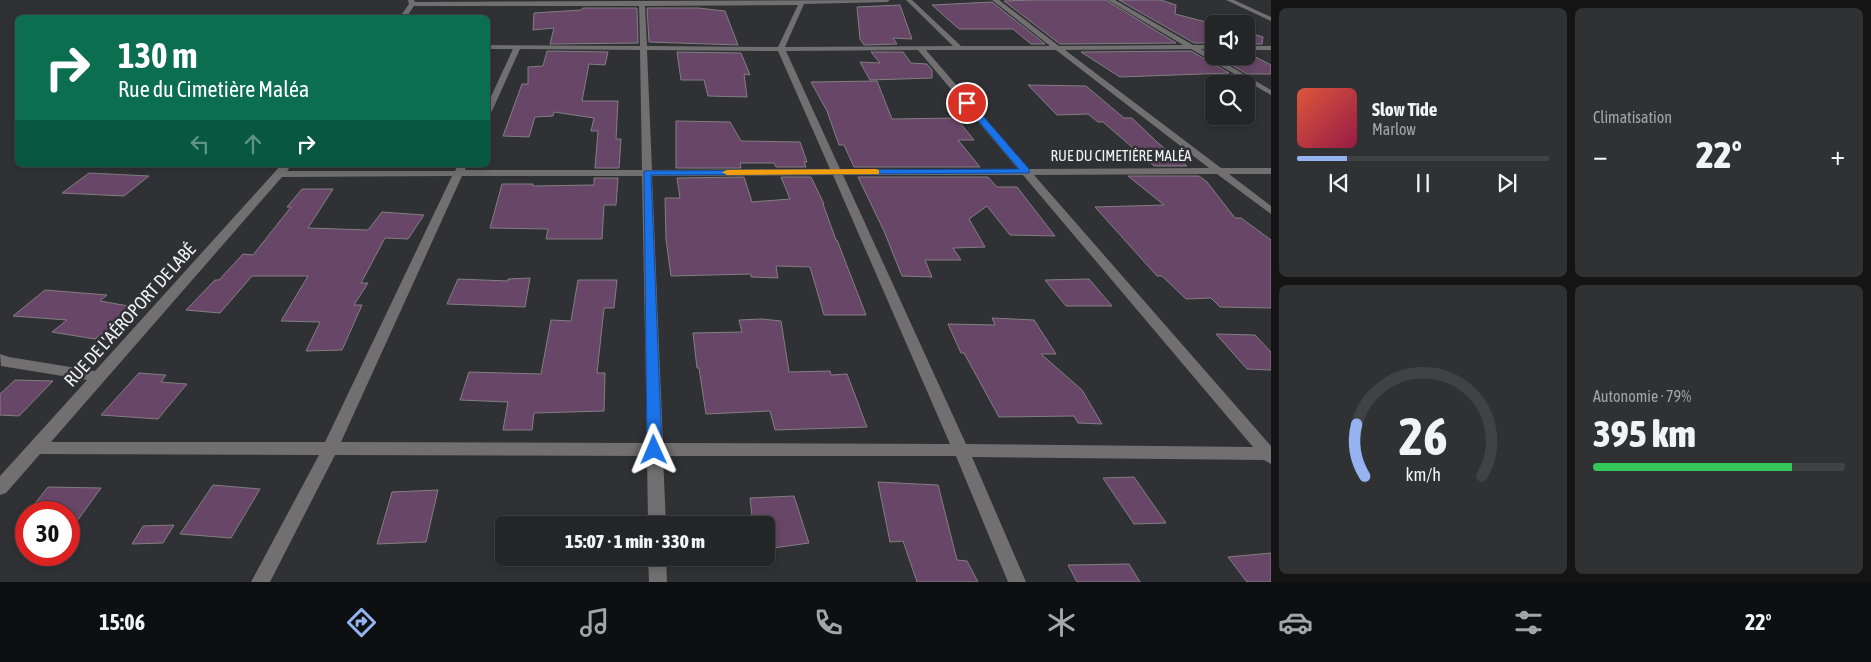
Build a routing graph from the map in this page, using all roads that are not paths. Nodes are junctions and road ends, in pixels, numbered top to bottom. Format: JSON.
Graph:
{"nodes":[{"id":1,"x":887,"y":0,"type":"edge"},
{"id":2,"x":908,"y":0,"type":"edge"},
{"id":3,"x":995,"y":0,"type":"edge"},
{"id":4,"x":1111,"y":0,"type":"edge"},
{"id":5,"x":1229,"y":0,"type":"edge"},
{"id":6,"x":529,"y":1,"type":"edge"},
{"id":7,"x":412,"y":2,"type":"edge"},
{"id":8,"x":579,"y":2,"type":"edge"},
{"id":9,"x":641,"y":2,"type":"edge"},
{"id":10,"x":798,"y":2,"type":"edge"},
{"id":11,"x":404,"y":15,"type":"edge"},
{"id":12,"x":1271,"y":19,"type":"edge"},
{"id":13,"x":490,"y":47,"type":"edge"},
{"id":14,"x":518,"y":47,"type":"junction"},
{"id":15,"x":1194,"y":47,"type":"junction"},
{"id":16,"x":1205,"y":47,"type":"edge"},
{"id":17,"x":643,"y":48,"type":"junction"},
{"id":18,"x":920,"y":48,"type":"junction"},
{"id":19,"x":959,"y":48,"type":"junction"},
{"id":20,"x":1057,"y":48,"type":"junction"},
{"id":21,"x":1255,"y":48,"type":"edge"},
{"id":22,"x":1271,"y":48,"type":"edge"},
{"id":23,"x":781,"y":49,"type":"junction"},
{"id":24,"x":1271,"y":93,"type":"edge"},
{"id":25,"x":490,"y":107,"type":"edge"},
{"id":26,"x":283,"y":169,"type":"edge"},
{"id":27,"x":460,"y":169,"type":"edge"},
{"id":28,"x":1026,"y":171,"type":"junction"},
{"id":29,"x":1218,"y":171,"type":"junction"},
{"id":30,"x":1271,"y":171,"type":"edge"},
{"id":31,"x":647,"y":172,"type":"junction"},
{"id":32,"x":836,"y":172,"type":"junction"},
{"id":33,"x":1271,"y":212,"type":"edge"},
{"id":34,"x":0,"y":359,"type":"edge"},
{"id":35,"x":100,"y":377,"type":"junction"},
{"id":36,"x":37,"y":448,"type":"junction"},
{"id":37,"x":330,"y":449,"type":"junction"},
{"id":38,"x":654,"y":450,"type":"junction"},
{"id":39,"x":961,"y":450,"type":"junction"},
{"id":40,"x":1270,"y":455,"type":"edge"},
{"id":41,"x":0,"y":488,"type":"edge"},
{"id":42,"x":656,"y":516,"type":"edge"},
{"id":43,"x":657,"y":566,"type":"edge"},
{"id":44,"x":260,"y":582,"type":"edge"},
{"id":45,"x":658,"y":582,"type":"edge"},
{"id":46,"x":1017,"y":582,"type":"edge"}],
"edges":[{"from":1,"to":10,"type":"street"},
{"from":2,"to":19,"type":"street"},
{"from":3,"to":20,"type":"street"},
{"from":4,"to":15,"type":"street"},
{"from":5,"to":12,"type":"street"},
{"from":6,"to":7,"type":"street"},
{"from":6,"to":8,"type":"street"},
{"from":7,"to":11,"type":"street"},
{"from":8,"to":9,"type":"street"},
{"from":9,"to":10,"type":"street"},
{"from":9,"to":17,"type":"street"},
{"from":10,"to":23,"type":"street"},
{"from":13,"to":14,"type":"street"},
{"from":14,"to":17,"type":"street"},
{"from":14,"to":25,"type":"street"},
{"from":15,"to":16,"type":"street"},
{"from":15,"to":20,"type":"street"},
{"from":15,"to":24,"type":"street"},
{"from":17,"to":23,"type":"street"},
{"from":17,"to":31,"type":"street"},
{"from":18,"to":19,"type":"street"},
{"from":18,"to":23,"type":"street"},
{"from":18,"to":28,"type":"street"},
{"from":19,"to":20,"type":"street"},
{"from":20,"to":29,"type":"street"},
{"from":21,"to":22,"type":"street"},
{"from":23,"to":32,"type":"street"},
{"from":26,"to":27,"type":"street","name":"RUE DU CIMETIÈRE MALÉA"},
{"from":26,"to":35,"type":"street","name":"RUE DE L'AÉROPORT DE LABÉ"},
{"from":27,"to":31,"type":"street","name":"RUE DU CIMETIÈRE MALÉA"},
{"from":27,"to":37,"type":"street"},
{"from":28,"to":29,"type":"street","name":"RUE DU CIMETIÈRE MALÉA"},
{"from":28,"to":32,"type":"street","name":"RUE DU CIMETIÈRE MALÉA"},
{"from":28,"to":40,"type":"street"},
{"from":29,"to":30,"type":"street","name":"RUE DU CIMETIÈRE MALÉA"},
{"from":29,"to":33,"type":"street"},
{"from":31,"to":32,"type":"street","name":"RUE DU CIMETIÈRE MALÉA"},
{"from":31,"to":38,"type":"street"},
{"from":32,"to":39,"type":"street"},
{"from":34,"to":35,"type":"street"},
{"from":35,"to":36,"type":"street","name":"RUE DE L'AÉROPORT DE LABÉ"},
{"from":36,"to":37,"type":"street"},
{"from":36,"to":41,"type":"street","name":"RUE DE L'AÉROPORT DE LABÉ"},
{"from":37,"to":38,"type":"street"},
{"from":37,"to":44,"type":"street"},
{"from":38,"to":39,"type":"street"},
{"from":38,"to":42,"type":"street"},
{"from":39,"to":40,"type":"street"},
{"from":39,"to":46,"type":"street"},
{"from":43,"to":45,"type":"street"}]}
